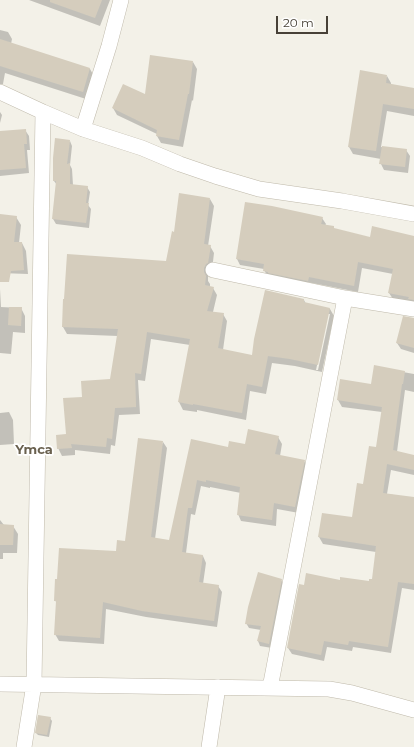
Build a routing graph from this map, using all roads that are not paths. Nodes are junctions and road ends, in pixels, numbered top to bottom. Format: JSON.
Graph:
{"nodes":[{"id":1,"x":121,"y":0,"type":"edge"},
{"id":2,"x":0,"y":92,"type":"edge"},
{"id":3,"x":43,"y":112,"type":"junction"},
{"id":4,"x":82,"y":129,"type":"junction"},
{"id":5,"x":414,"y":214,"type":"edge"},
{"id":6,"x":213,"y":270,"type":"dead end"},
{"id":7,"x":345,"y":298,"type":"junction"},
{"id":8,"x":414,"y":309,"type":"edge"},
{"id":9,"x":0,"y":684,"type":"edge"},
{"id":10,"x":34,"y":684,"type":"junction"},
{"id":11,"x":218,"y":687,"type":"junction"},
{"id":12,"x":270,"y":688,"type":"junction"},
{"id":13,"x":414,"y":710,"type":"edge"},
{"id":14,"x":24,"y":747,"type":"edge"},
{"id":15,"x":209,"y":747,"type":"edge"}],
"edges":[{"from":1,"to":4,"type":"street"},
{"from":2,"to":3,"type":"street"},
{"from":3,"to":4,"type":"street"},
{"from":3,"to":10,"type":"street"},
{"from":4,"to":5,"type":"street"},
{"from":6,"to":7,"type":"street"},
{"from":7,"to":8,"type":"street"},
{"from":7,"to":12,"type":"street"},
{"from":9,"to":10,"type":"street"},
{"from":10,"to":11,"type":"street"},
{"from":10,"to":14,"type":"street"},
{"from":11,"to":12,"type":"street"},
{"from":11,"to":15,"type":"street"},
{"from":12,"to":13,"type":"street"}]}
